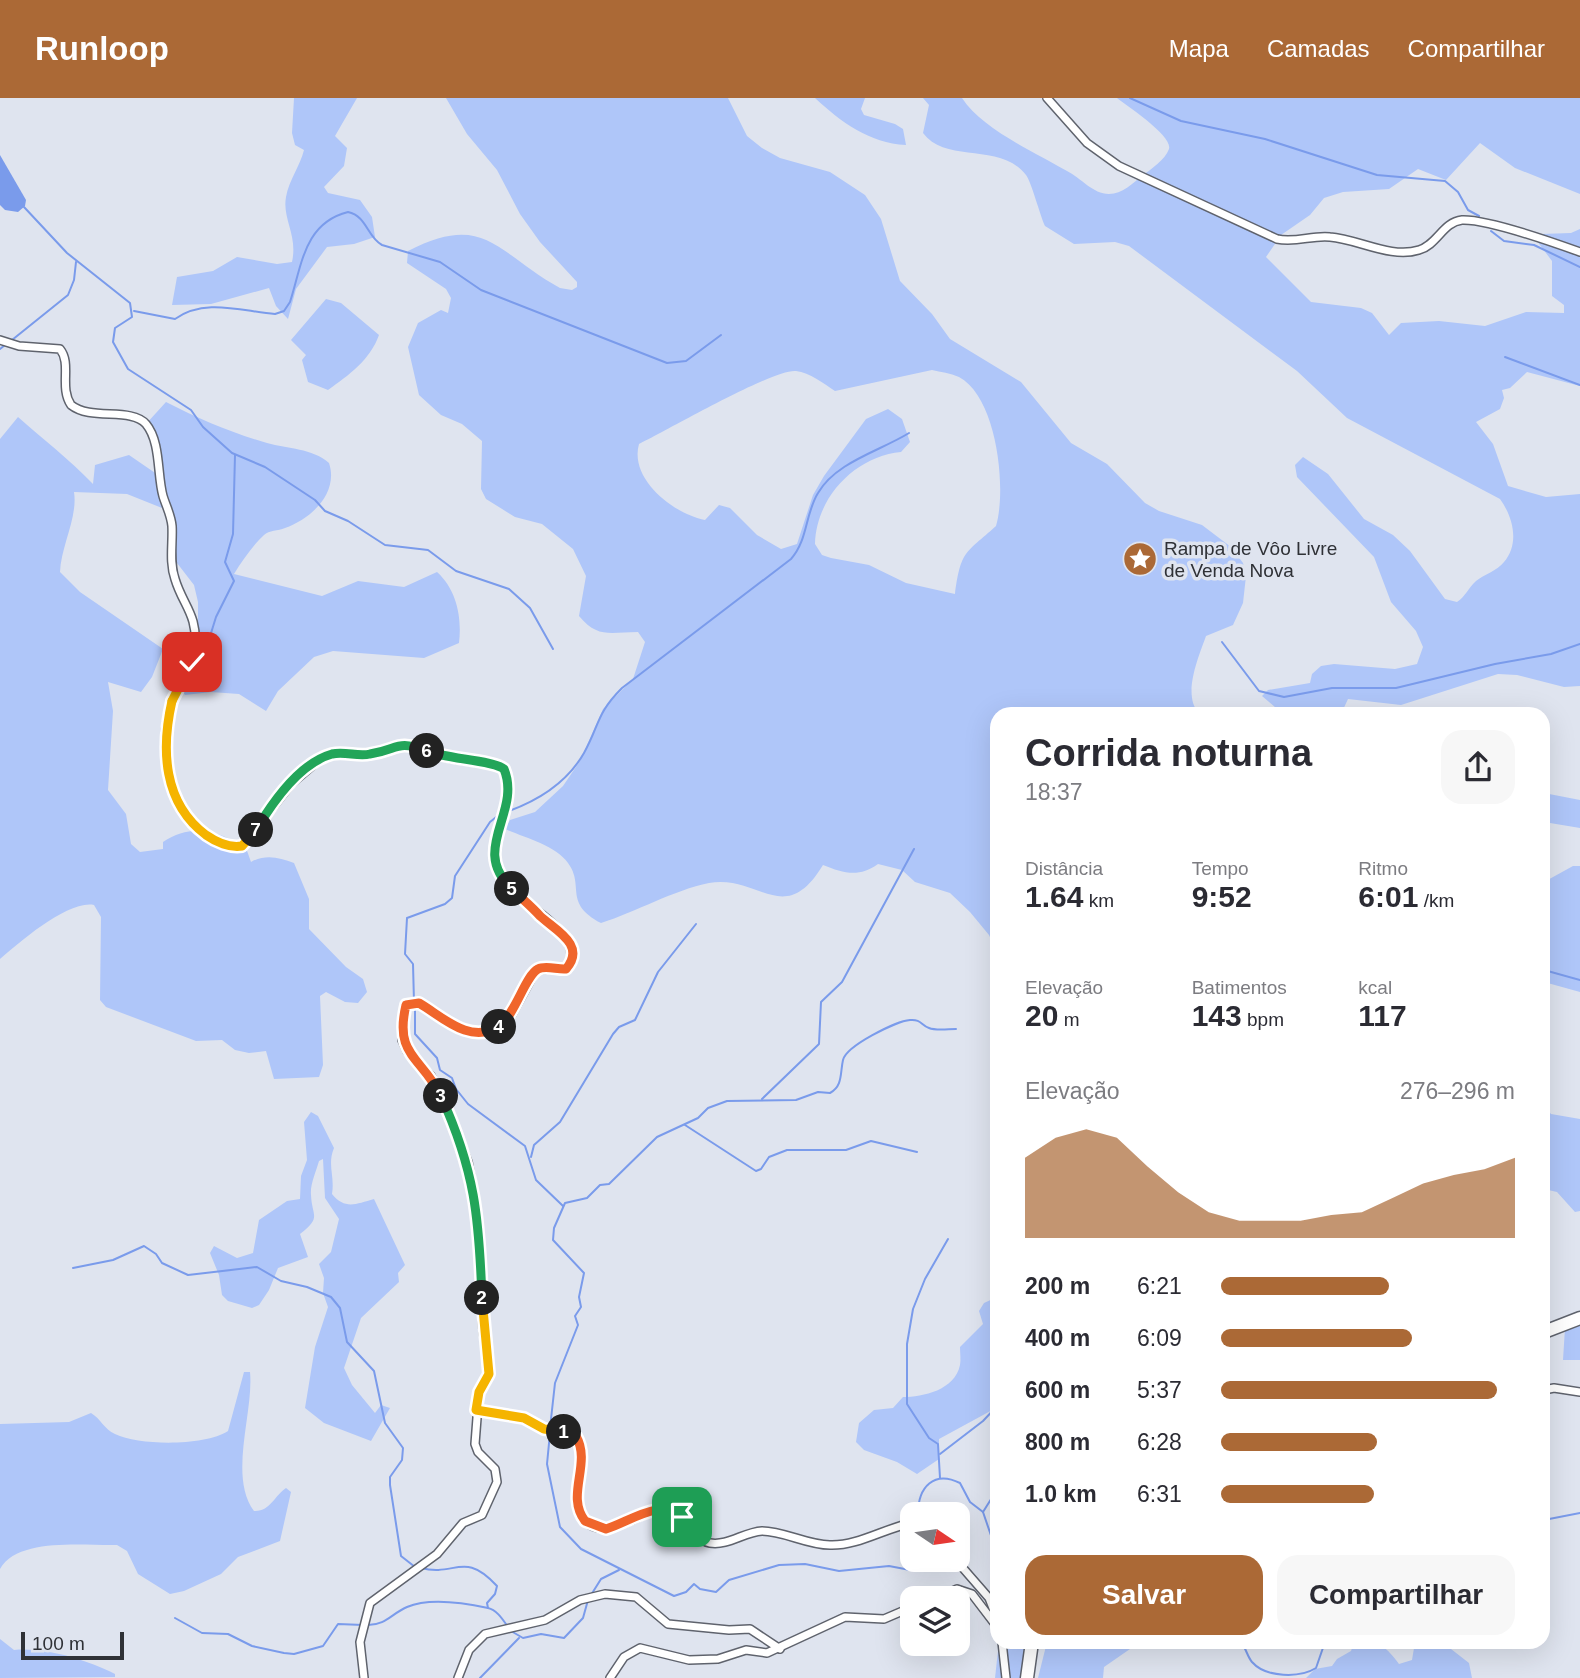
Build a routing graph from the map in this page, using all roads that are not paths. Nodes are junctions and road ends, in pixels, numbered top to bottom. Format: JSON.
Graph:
{"nodes":[{"id":1,"x":1047,"y":98,"type":"edge"},
{"id":2,"x":1580,"y":252,"type":"edge"},
{"id":3,"x":0,"y":340,"type":"edge"},
{"id":4,"x":1580,"y":1318,"type":"edge"},
{"id":5,"x":1550,"y":1330,"type":"edge"},
{"id":6,"x":1550,"y":1389,"type":"edge"},
{"id":7,"x":1580,"y":1392,"type":"edge"},
{"id":8,"x":476,"y":1410,"type":"junction"},
{"id":9,"x":900,"y":1526,"type":"edge"},
{"id":10,"x":966,"y":1572,"type":"edge"},
{"id":11,"x":970,"y":1593,"type":"edge"},
{"id":12,"x":990,"y":1601,"type":"edge"},
{"id":13,"x":900,"y":1612,"type":"edge"},
{"id":14,"x":990,"y":1618,"type":"edge"},
{"id":15,"x":780,"y":1648,"type":"junction"},
{"id":16,"x":1003,"y":1649,"type":"edge"},
{"id":17,"x":1031,"y":1649,"type":"edge"},
{"id":18,"x":364,"y":1678,"type":"edge"},
{"id":19,"x":458,"y":1678,"type":"edge"},
{"id":20,"x":610,"y":1678,"type":"edge"},
{"id":21,"x":1006,"y":1678,"type":"edge"},
{"id":22,"x":1027,"y":1678,"type":"edge"}],
"edges":[{"from":1,"to":2,"type":"street"},
{"from":3,"to":8,"type":"street"},
{"from":4,"to":5,"type":"highway"},
{"from":6,"to":7,"type":"street"},
{"from":8,"to":9,"type":"street"},
{"from":8,"to":18,"type":"street"},
{"from":10,"to":12,"type":"street"},
{"from":11,"to":14,"type":"street"},
{"from":13,"to":15,"type":"street"},
{"from":15,"to":19,"type":"street"},
{"from":15,"to":20,"type":"street"},
{"from":16,"to":21,"type":"street"},
{"from":17,"to":22,"type":"highway"}]}
